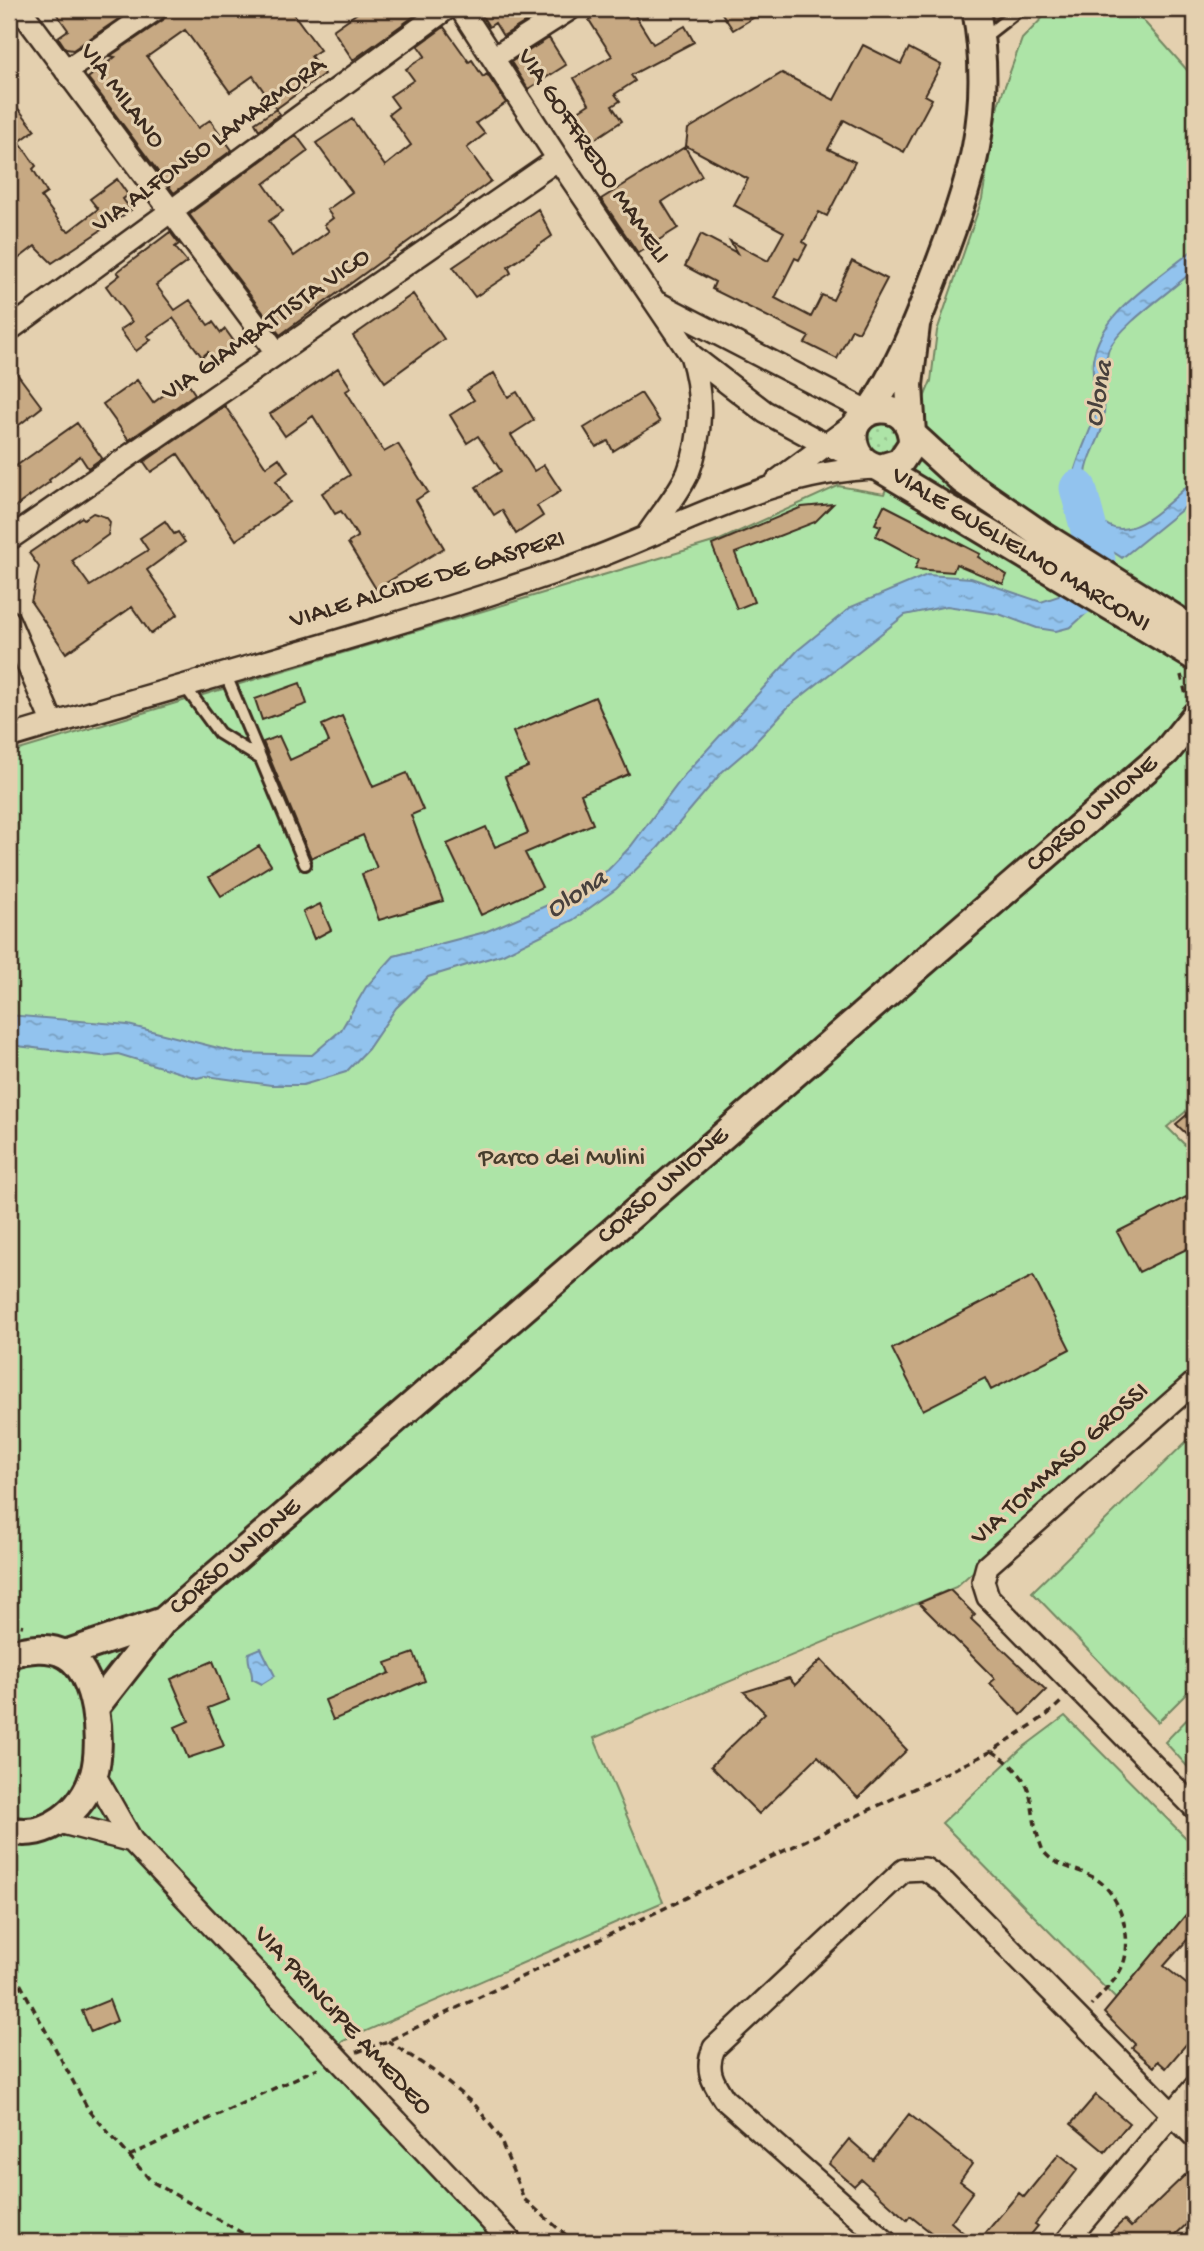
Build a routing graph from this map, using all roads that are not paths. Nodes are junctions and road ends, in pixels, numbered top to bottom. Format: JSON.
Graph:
{"nodes":[{"id":1,"x":20,"y":9,"type":"edge"},
{"id":2,"x":156,"y":9,"type":"edge"},
{"id":3,"x":446,"y":9,"type":"edge"},
{"id":4,"x":461,"y":9,"type":"edge"},
{"id":5,"x":570,"y":9,"type":"edge"},
{"id":6,"x":976,"y":9,"type":"edge"},
{"id":7,"x":1020,"y":9,"type":"edge"},
{"id":8,"x":981,"y":40,"type":"junction"},
{"id":9,"x":493,"y":58,"type":"junction"},
{"id":10,"x":66,"y":71,"type":"junction"},
{"id":11,"x":558,"y":159,"type":"junction"},
{"id":12,"x":170,"y":210,"type":"junction"},
{"id":13,"x":654,"y":301,"type":"junction"},
{"id":14,"x":916,"y":325,"type":"junction"},
{"id":15,"x":9,"y":330,"type":"edge"},
{"id":16,"x":277,"y":354,"type":"junction"},
{"id":17,"x":691,"y":355,"type":"junction"},
{"id":18,"x":865,"y":415,"type":"junction"},
{"id":19,"x":912,"y":433,"type":"junction"},
{"id":20,"x":827,"y":445,"type":"junction"},
{"id":21,"x":873,"y":465,"type":"junction"},
{"id":22,"x":769,"y":486,"type":"junction"},
{"id":23,"x":645,"y":537,"type":"junction"},
{"id":24,"x":9,"y":539,"type":"edge"},
{"id":25,"x":1034,"y":546,"type":"junction"},
{"id":26,"x":9,"y":621,"type":"edge"},
{"id":27,"x":1188,"y":640,"type":"edge"},
{"id":28,"x":225,"y":673,"type":"junction"},
{"id":29,"x":184,"y":685,"type":"junction"},
{"id":30,"x":1195,"y":716,"type":"edge"},
{"id":31,"x":53,"y":724,"type":"junction"},
{"id":32,"x":1195,"y":736,"type":"edge"},
{"id":33,"x":9,"y":737,"type":"edge"},
{"id":34,"x":1166,"y":752,"type":"junction"},
{"id":35,"x":261,"y":759,"type":"junction"},
{"id":36,"x":305,"y":864,"type":"dead end"},
{"id":37,"x":1195,"y":1382,"type":"edge"},
{"id":38,"x":163,"y":1621,"type":"junction"},
{"id":39,"x":15,"y":1647,"type":"edge"},
{"id":40,"x":65,"y":1654,"type":"junction"},
{"id":41,"x":95,"y":1708,"type":"junction"},
{"id":42,"x":94,"y":1774,"type":"junction"},
{"id":43,"x":1195,"y":1808,"type":"edge"},
{"id":44,"x":60,"y":1822,"type":"junction"},
{"id":45,"x":16,"y":1833,"type":"edge"},
{"id":46,"x":132,"y":1841,"type":"junction"},
{"id":47,"x":1195,"y":2087,"type":"edge"},
{"id":48,"x":1173,"y":2114,"type":"junction"},
{"id":49,"x":1195,"y":2137,"type":"edge"},
{"id":50,"x":511,"y":2242,"type":"edge"},
{"id":51,"x":886,"y":2242,"type":"edge"},
{"id":52,"x":1066,"y":2242,"type":"edge"}],
"edges":[{"from":1,"to":10,"type":"street","name":"VIA MILANO"},
{"from":2,"to":10,"type":"street"},
{"from":3,"to":12,"type":"street","name":"VIA ALFONSO LAMARMORA"},
{"from":4,"to":9,"type":"street","name":"VIA GOFFREDO MAMELI"},
{"from":5,"to":9,"type":"street"},
{"from":6,"to":8,"type":"street"},
{"from":7,"to":8,"type":"lane"},
{"from":8,"to":14,"type":"street"},
{"from":9,"to":11,"type":"street","name":"VIA GOFFREDO MAMELI"},
{"from":10,"to":12,"type":"street","name":"VIA MILANO"},
{"from":11,"to":13,"type":"street","name":"VIA GOFFREDO MAMELI"},
{"from":11,"to":16,"type":"street","name":"VIA GIAMBATTISTA VICO"},
{"from":12,"to":15,"type":"street","name":"VIA ALFONSO LAMARMORA"},
{"from":12,"to":16,"type":"street","name":"VIA MILANO"},
{"from":13,"to":17,"type":"street","name":"VIA GOFFREDO MAMELI"},
{"from":13,"to":18,"type":"street","name":"VIA GOFFREDO MAMELI"},
{"from":14,"to":18,"type":"street"},
{"from":14,"to":19,"type":"street"},
{"from":16,"to":24,"type":"street","name":"VIA GIAMBATTISTA VICO"},
{"from":17,"to":20,"type":"street","name":"VIA GOFFREDO MAMELI"},
{"from":17,"to":23,"type":"street","name":"VIA GOFFREDO MAMELI"},
{"from":18,"to":19,"type":"street"},
{"from":18,"to":20,"type":"street"},
{"from":18,"to":21,"type":"street"},
{"from":19,"to":21,"type":"street"},
{"from":19,"to":25,"type":"street","name":"VIALE GUGLIELMO MARCONI"},
{"from":20,"to":21,"type":"street","name":"VIA GOFFREDO MAMELI"},
{"from":20,"to":22,"type":"street"},
{"from":21,"to":22,"type":"street"},
{"from":21,"to":25,"type":"street","name":"VIALE GUGLIELMO MARCONI"},
{"from":22,"to":23,"type":"street","name":"VIALE ALCIDE DE GASPERI"},
{"from":23,"to":28,"type":"street","name":"VIALE ALCIDE DE GASPERI"},
{"from":25,"to":27,"type":"street","name":"VIALE GUGLIELMO MARCONI"},
{"from":26,"to":31,"type":"street"},
{"from":28,"to":29,"type":"street","name":"VIALE ALCIDE DE GASPERI"},
{"from":28,"to":35,"type":"lane"},
{"from":29,"to":31,"type":"street","name":"VIALE ALCIDE DE GASPERI"},
{"from":29,"to":35,"type":"lane"},
{"from":30,"to":34,"type":"street","name":"CORSO UNIONE"},
{"from":31,"to":33,"type":"street","name":"VIALE ALCIDE DE GASPERI"},
{"from":32,"to":34,"type":"street","name":"CORSO UNIONE"},
{"from":34,"to":38,"type":"street","name":"CORSO UNIONE"},
{"from":35,"to":36,"type":"lane"},
{"from":37,"to":43,"type":"street","name":"VIA TOMMASO GROSSI"},
{"from":38,"to":40,"type":"street","name":"CORSO UNIONE"},
{"from":38,"to":41,"type":"street","name":"CORSO UNIONE"},
{"from":39,"to":40,"type":"street"},
{"from":40,"to":41,"type":"street"},
{"from":41,"to":42,"type":"street"},
{"from":42,"to":44,"type":"street"},
{"from":42,"to":46,"type":"street","name":"VIA PRINCIPE AMEDEO"},
{"from":44,"to":45,"type":"street"},
{"from":44,"to":46,"type":"street"},
{"from":46,"to":50,"type":"street","name":"VIA PRINCIPE AMEDEO"},
{"from":47,"to":48,"type":"street"},
{"from":48,"to":49,"type":"street"},
{"from":48,"to":51,"type":"street"},
{"from":48,"to":52,"type":"street"}]}
